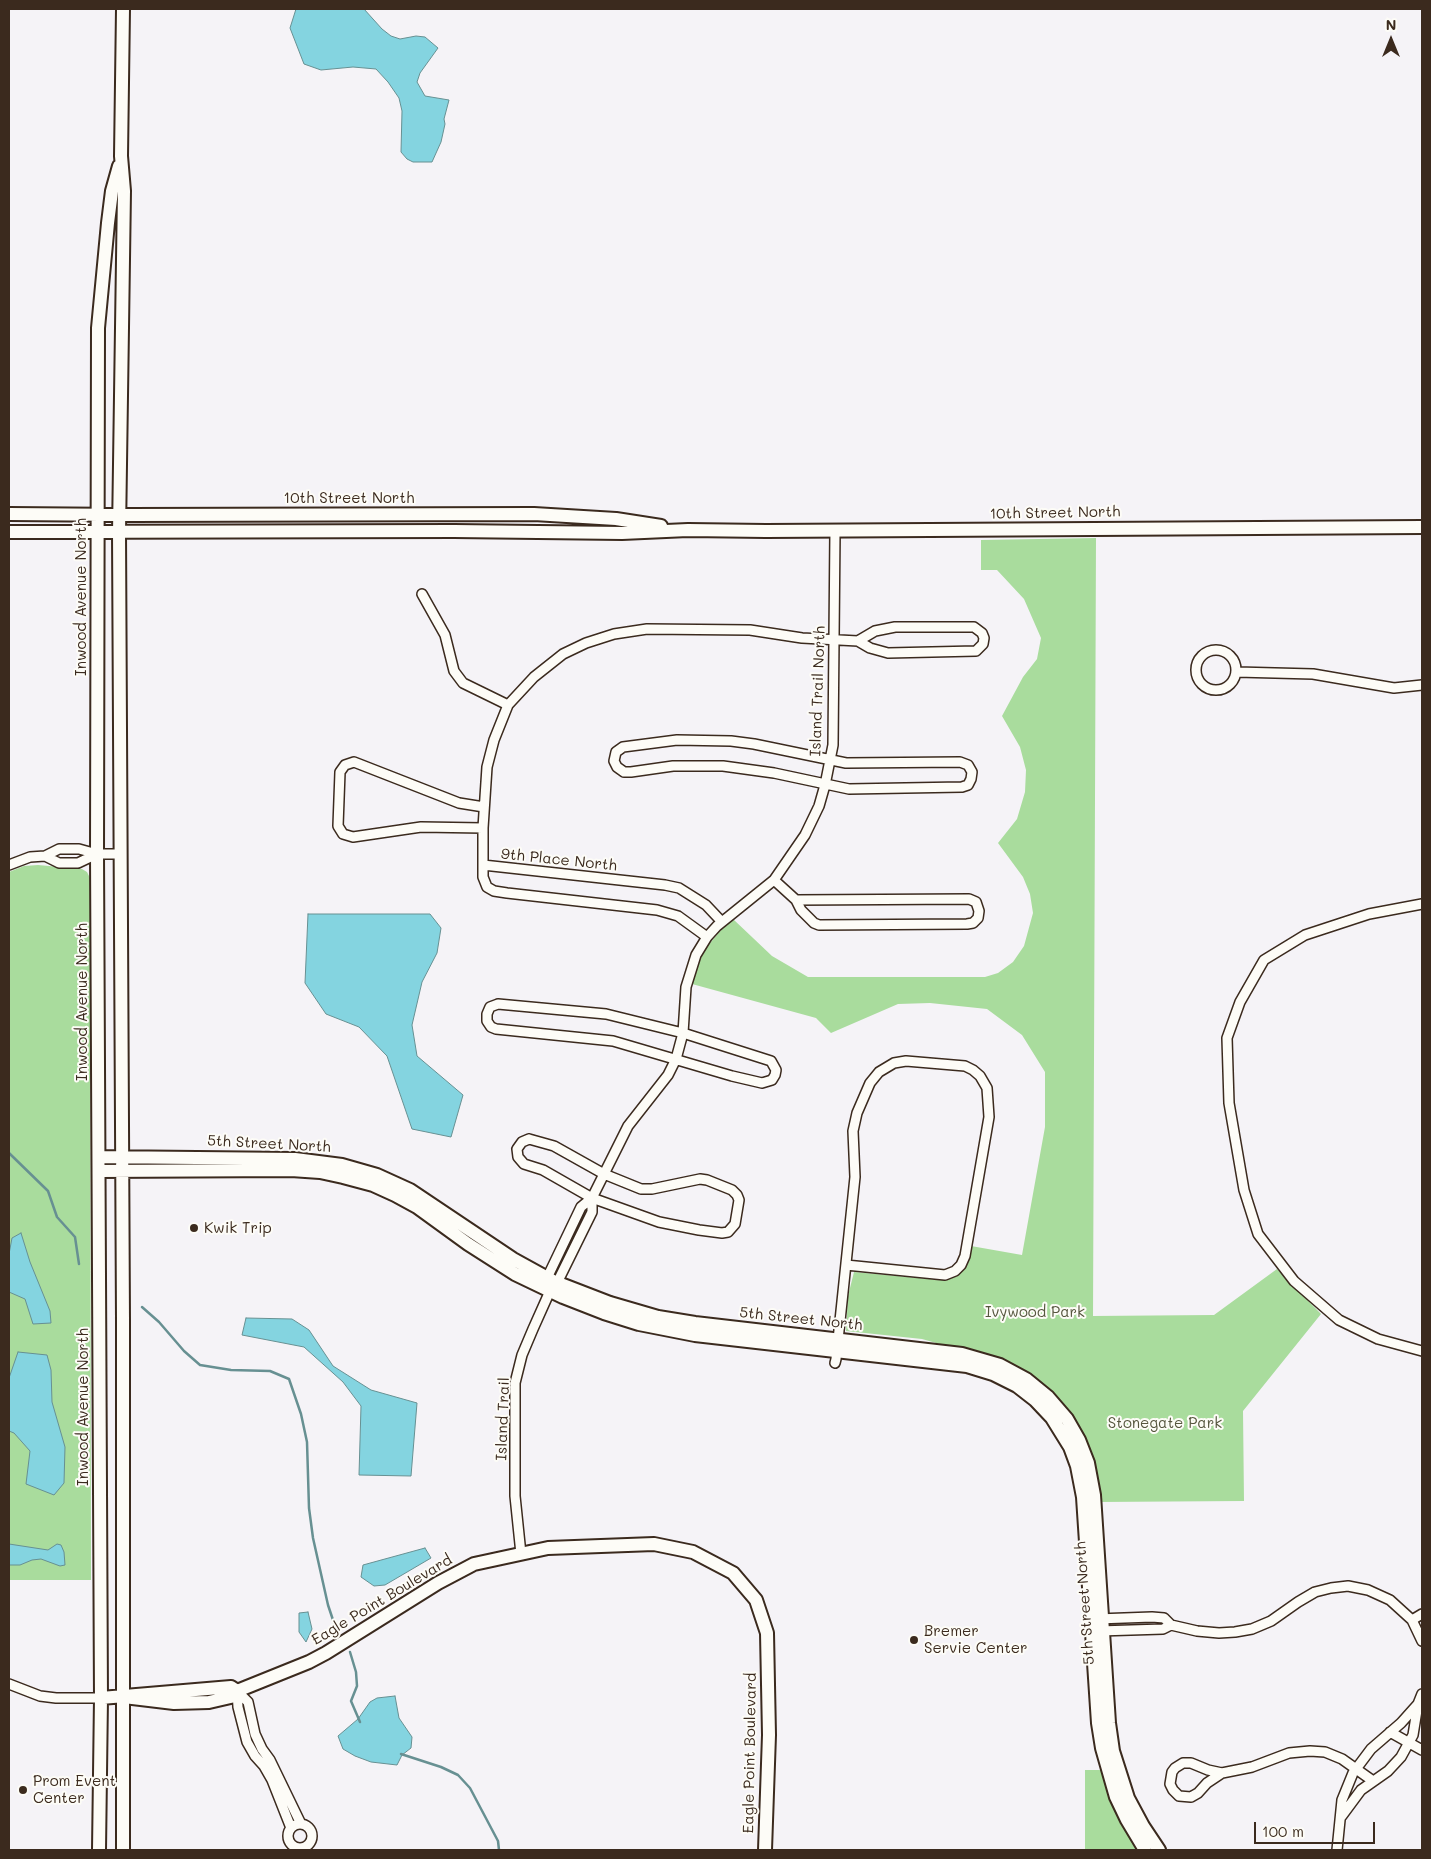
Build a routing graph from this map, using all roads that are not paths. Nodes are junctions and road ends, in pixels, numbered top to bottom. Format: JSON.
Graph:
{"nodes":[{"id":1,"x":123,"y":9,"type":"edge"},
{"id":2,"x":121,"y":156,"type":"junction"},
{"id":3,"x":9,"y":514,"type":"edge"},
{"id":4,"x":97,"y":515,"type":"junction"},
{"id":5,"x":120,"y":515,"type":"junction"},
{"id":6,"x":1422,"y":527,"type":"edge"},
{"id":7,"x":688,"y":530,"type":"junction"},
{"id":8,"x":835,"y":531,"type":"junction"},
{"id":9,"x":9,"y":532,"type":"edge"},
{"id":10,"x":98,"y":532,"type":"junction"},
{"id":11,"x":119,"y":532,"type":"junction"},
{"id":12,"x":422,"y":594,"type":"dead end"},
{"id":13,"x":835,"y":640,"type":"junction"},
{"id":14,"x":858,"y":641,"type":"junction"},
{"id":15,"x":1236,"y":672,"type":"junction"},
{"id":16,"x":1422,"y":685,"type":"edge"},
{"id":17,"x":508,"y":705,"type":"junction"},
{"id":18,"x":830,"y":760,"type":"junction"},
{"id":19,"x":825,"y":785,"type":"junction"},
{"id":20,"x":484,"y":807,"type":"junction"},
{"id":21,"x":483,"y":828,"type":"junction"},
{"id":22,"x":97,"y":854,"type":"junction"},
{"id":23,"x":120,"y":854,"type":"junction"},
{"id":24,"x":45,"y":856,"type":"junction"},
{"id":25,"x":9,"y":865,"type":"edge"},
{"id":26,"x":484,"y":865,"type":"junction"},
{"id":27,"x":774,"y":880,"type":"junction"},
{"id":28,"x":796,"y":900,"type":"junction"},
{"id":29,"x":1422,"y":904,"type":"edge"},
{"id":30,"x":722,"y":922,"type":"junction"},
{"id":31,"x":707,"y":937,"type":"junction"},
{"id":32,"x":683,"y":1033,"type":"junction"},
{"id":33,"x":676,"y":1059,"type":"junction"},
{"id":34,"x":99,"y":1157,"type":"junction"},
{"id":35,"x":122,"y":1157,"type":"junction"},
{"id":36,"x":99,"y":1171,"type":"junction"},
{"id":37,"x":122,"y":1171,"type":"junction"},
{"id":38,"x":604,"y":1174,"type":"junction"},
{"id":39,"x":592,"y":1198,"type":"junction"},
{"id":40,"x":846,"y":1265,"type":"junction"},
{"id":41,"x":552,"y":1284,"type":"junction"},
{"id":42,"x":836,"y":1351,"type":"junction"},
{"id":43,"x":1422,"y":1351,"type":"edge"},
{"id":44,"x":521,"y":1554,"type":"junction"},
{"id":45,"x":1422,"y":1614,"type":"edge"},
{"id":46,"x":1412,"y":1620,"type":"junction"},
{"id":47,"x":1097,"y":1625,"type":"junction"},
{"id":48,"x":1422,"y":1642,"type":"edge"},
{"id":49,"x":9,"y":1684,"type":"edge"},
{"id":50,"x":237,"y":1691,"type":"junction"},
{"id":51,"x":1422,"y":1694,"type":"edge"},
{"id":52,"x":124,"y":1697,"type":"junction"},
{"id":53,"x":101,"y":1698,"type":"junction"},
{"id":54,"x":1418,"y":1704,"type":"junction"},
{"id":55,"x":1390,"y":1732,"type":"junction"},
{"id":56,"x":1409,"y":1743,"type":"junction"},
{"id":57,"x":1422,"y":1750,"type":"edge"},
{"id":58,"x":1356,"y":1768,"type":"junction"},
{"id":59,"x":1222,"y":1772,"type":"junction"},
{"id":60,"x":1374,"y":1781,"type":"junction"},
{"id":61,"x":1341,"y":1817,"type":"junction"},
{"id":62,"x":301,"y":1824,"type":"junction"},
{"id":63,"x":291,"y":1828,"type":"junction"},
{"id":64,"x":305,"y":1849,"type":"edge"},
{"id":65,"x":98,"y":1850,"type":"edge"},
{"id":66,"x":123,"y":1850,"type":"edge"},
{"id":67,"x":765,"y":1850,"type":"edge"},
{"id":68,"x":1145,"y":1850,"type":"edge"},
{"id":69,"x":1159,"y":1850,"type":"edge"},
{"id":70,"x":1338,"y":1850,"type":"edge"}],
"edges":[{"from":1,"to":2,"type":"main road","name":"Inwood Avenue North"},
{"from":2,"to":4,"type":"main road","name":"Inwood Avenue North"},
{"from":2,"to":5,"type":"main road","name":"Inwood Avenue North"},
{"from":3,"to":4,"type":"main road","name":"10th Street North"},
{"from":4,"to":5,"type":"main road","name":"10th Street North"},
{"from":4,"to":10,"type":"main road","name":"Inwood Avenue North"},
{"from":5,"to":7,"type":"main road","name":"10th Street North"},
{"from":5,"to":11,"type":"main road","name":"Inwood Avenue North"},
{"from":6,"to":8,"type":"main road","name":"10th Street North"},
{"from":7,"to":8,"type":"main road","name":"10th Street North"},
{"from":7,"to":11,"type":"main road","name":"10th Street North"},
{"from":8,"to":13,"type":"street","name":"Island Trail North"},
{"from":9,"to":10,"type":"main road","name":"10th Street North"},
{"from":10,"to":11,"type":"main road","name":"10th Street North"},
{"from":10,"to":22,"type":"main road","name":"Inwood Avenue North"},
{"from":11,"to":23,"type":"main road","name":"Inwood Avenue North"},
{"from":12,"to":17,"type":"street"},
{"from":13,"to":14,"type":"street"},
{"from":13,"to":17,"type":"street"},
{"from":13,"to":18,"type":"street","name":"Island Trail North"},
{"from":14,"to":14,"type":"street"},
{"from":15,"to":15,"type":"street"},
{"from":15,"to":16,"type":"street"},
{"from":17,"to":20,"type":"street"},
{"from":18,"to":19,"type":"street","name":"Island Trail North"},
{"from":18,"to":19,"type":"street"},
{"from":18,"to":19,"type":"street"},
{"from":19,"to":27,"type":"street","name":"Island Trail North"},
{"from":20,"to":21,"type":"street"},
{"from":20,"to":21,"type":"street"},
{"from":21,"to":26,"type":"street"},
{"from":22,"to":23,"type":"street"},
{"from":22,"to":24,"type":"street"},
{"from":22,"to":24,"type":"street"},
{"from":22,"to":34,"type":"main road","name":"Inwood Avenue North"},
{"from":23,"to":35,"type":"main road","name":"Inwood Avenue North"},
{"from":24,"to":25,"type":"street"},
{"from":26,"to":30,"type":"street","name":"9th Place North"},
{"from":26,"to":31,"type":"street","name":"9th Place North"},
{"from":27,"to":28,"type":"street"},
{"from":27,"to":30,"type":"street","name":"Island Trail North"},
{"from":28,"to":28,"type":"street"},
{"from":29,"to":43,"type":"street"},
{"from":30,"to":31,"type":"street","name":"Island Trail North"},
{"from":31,"to":32,"type":"street","name":"Island Trail North"},
{"from":32,"to":33,"type":"street","name":"Island Trail North"},
{"from":32,"to":33,"type":"street"},
{"from":32,"to":33,"type":"street"},
{"from":33,"to":38,"type":"street","name":"Island Trail North"},
{"from":34,"to":35,"type":"main road","name":"5th Street North"},
{"from":34,"to":36,"type":"main road","name":"Inwood Avenue North"},
{"from":35,"to":37,"type":"main road","name":"Inwood Avenue North"},
{"from":35,"to":41,"type":"main road","name":"5th Street North"},
{"from":36,"to":37,"type":"main road","name":"5th Street North"},
{"from":36,"to":53,"type":"main road","name":"Inwood Avenue North"},
{"from":37,"to":41,"type":"main road","name":"5th Street North"},
{"from":37,"to":52,"type":"main road","name":"Inwood Avenue North"},
{"from":38,"to":39,"type":"street","name":"Island Trail North"},
{"from":38,"to":39,"type":"street"},
{"from":38,"to":39,"type":"street"},
{"from":39,"to":41,"type":"street","name":"Island Trail North"},
{"from":40,"to":40,"type":"street"},
{"from":40,"to":42,"type":"street"},
{"from":41,"to":42,"type":"main road","name":"5th Street North"},
{"from":41,"to":44,"type":"street","name":"Island Trail"},
{"from":42,"to":47,"type":"main road","name":"5th Street North"},
{"from":44,"to":50,"type":"main road","name":"Eagle Point Boulevard"},
{"from":44,"to":67,"type":"main road","name":"Eagle Point Boulevard"},
{"from":45,"to":46,"type":"street"},
{"from":46,"to":47,"type":"street"},
{"from":46,"to":48,"type":"street"},
{"from":47,"to":68,"type":"main road","name":"5th Street North"},
{"from":47,"to":69,"type":"main road","name":"5th Street North"},
{"from":49,"to":53,"type":"street"},
{"from":50,"to":52,"type":"main road","name":"Eagle Point Boulevard"},
{"from":50,"to":62,"type":"street"},
{"from":50,"to":63,"type":"street"},
{"from":51,"to":54,"type":"street"},
{"from":52,"to":53,"type":"main road","name":"Eagle Point Boulevard"},
{"from":52,"to":66,"type":"main road","name":"Inwood Avenue North"},
{"from":53,"to":65,"type":"main road","name":"Inwood Avenue North"},
{"from":54,"to":55,"type":"street"},
{"from":54,"to":56,"type":"street"},
{"from":55,"to":56,"type":"street"},
{"from":55,"to":58,"type":"street"},
{"from":56,"to":57,"type":"street"},
{"from":56,"to":60,"type":"street"},
{"from":58,"to":59,"type":"street"},
{"from":58,"to":60,"type":"street"},
{"from":58,"to":61,"type":"street"},
{"from":59,"to":59,"type":"street"},
{"from":60,"to":61,"type":"street"},
{"from":61,"to":70,"type":"street"},
{"from":62,"to":63,"type":"street"},
{"from":62,"to":64,"type":"street"},
{"from":63,"to":64,"type":"street"}]}
